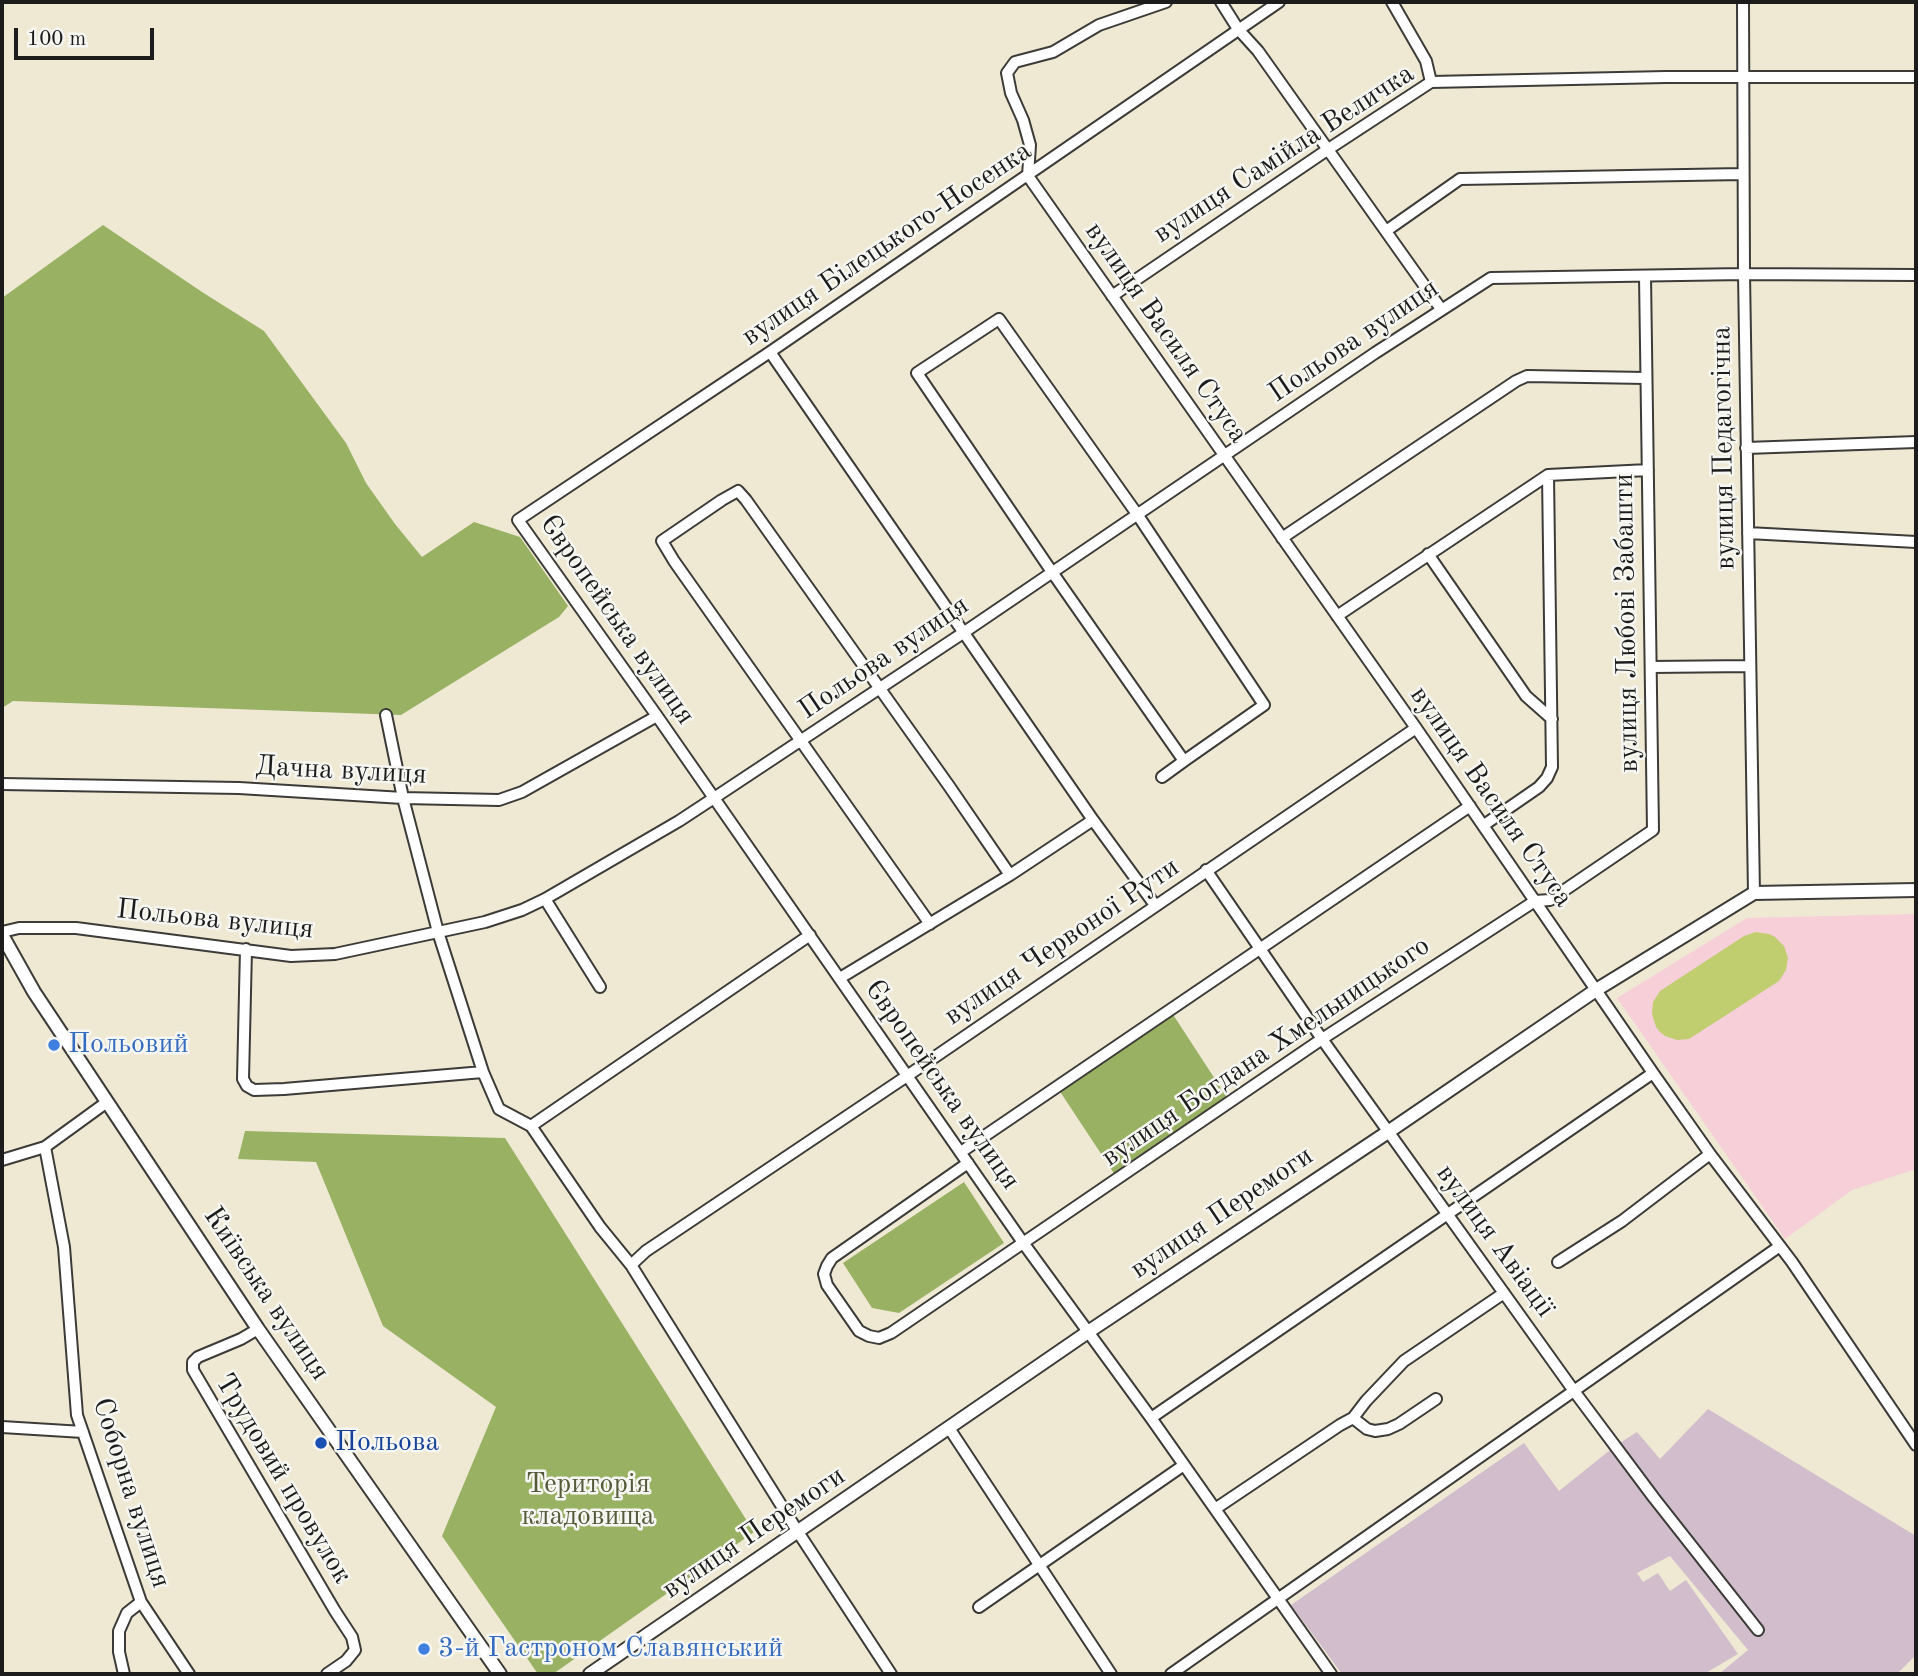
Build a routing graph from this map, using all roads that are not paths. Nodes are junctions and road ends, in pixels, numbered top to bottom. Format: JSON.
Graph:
{"nodes":[{"id":1,"x":1166,"y":2,"type":"edge"},
{"id":2,"x":1221,"y":2,"type":"edge"},
{"id":3,"x":1279,"y":2,"type":"edge"},
{"id":4,"x":1392,"y":2,"type":"edge"},
{"id":5,"x":1743,"y":2,"type":"edge"},
{"id":6,"x":1238,"y":29,"type":"junction"},
{"id":7,"x":1916,"y":76,"type":"edge"},
{"id":8,"x":1743,"y":78,"type":"junction"},
{"id":9,"x":1431,"y":82,"type":"junction"},
{"id":10,"x":1327,"y":150,"type":"junction"},
{"id":11,"x":1742,"y":174,"type":"junction"},
{"id":12,"x":1028,"y":176,"type":"junction"},
{"id":13,"x":1386,"y":231,"type":"junction"},
{"id":14,"x":1744,"y":274,"type":"junction"},
{"id":15,"x":1916,"y":275,"type":"edge"},
{"id":16,"x":1645,"y":276,"type":"junction"},
{"id":17,"x":1112,"y":296,"type":"junction"},
{"id":18,"x":1441,"y":309,"type":"junction"},
{"id":19,"x":770,"y":352,"type":"junction"},
{"id":20,"x":1646,"y":377,"type":"junction"},
{"id":21,"x":1916,"y":442,"type":"edge"},
{"id":22,"x":1746,"y":448,"type":"junction"},
{"id":23,"x":1225,"y":456,"type":"junction"},
{"id":24,"x":1647,"y":470,"type":"junction"},
{"id":25,"x":1548,"y":475,"type":"junction"},
{"id":26,"x":1137,"y":514,"type":"junction"},
{"id":27,"x":517,"y":520,"type":"joint"},
{"id":28,"x":1748,"y":533,"type":"junction"},
{"id":29,"x":1282,"y":538,"type":"junction"},
{"id":30,"x":1916,"y":542,"type":"edge"},
{"id":31,"x":1428,"y":554,"type":"junction"},
{"id":32,"x":1052,"y":572,"type":"junction"},
{"id":33,"x":1337,"y":616,"type":"junction"},
{"id":34,"x":963,"y":633,"type":"junction"},
{"id":35,"x":1750,"y":666,"type":"junction"},
{"id":36,"x":1651,"y":667,"type":"junction"},
{"id":37,"x":879,"y":689,"type":"junction"},
{"id":38,"x":386,"y":715,"type":"dead end"},
{"id":39,"x":657,"y":716,"type":"junction"},
{"id":40,"x":1552,"y":719,"type":"junction"},
{"id":41,"x":1416,"y":728,"type":"junction"},
{"id":42,"x":801,"y":740,"type":"junction"},
{"id":43,"x":1184,"y":761,"type":"junction"},
{"id":44,"x":1162,"y":777,"type":"dead end"},
{"id":45,"x":2,"y":784,"type":"edge"},
{"id":46,"x":403,"y":798,"type":"junction"},
{"id":47,"x":714,"y":798,"type":"junction"},
{"id":48,"x":1470,"y":806,"type":"junction"},
{"id":49,"x":1093,"y":820,"type":"junction"},
{"id":50,"x":1484,"y":825,"type":"junction"},
{"id":51,"x":1206,"y":870,"type":"junction"},
{"id":52,"x":1010,"y":875,"type":"junction"},
{"id":53,"x":1916,"y":890,"type":"edge"},
{"id":54,"x":1754,"y":893,"type":"junction"},
{"id":55,"x":545,"y":899,"type":"junction"},
{"id":56,"x":1535,"y":901,"type":"junction"},
{"id":57,"x":1155,"y":905,"type":"junction"},
{"id":58,"x":930,"y":924,"type":"junction"},
{"id":59,"x":438,"y":932,"type":"junction"},
{"id":60,"x":2,"y":934,"type":"edge"},
{"id":61,"x":810,"y":934,"type":"junction"},
{"id":62,"x":246,"y":949,"type":"junction"},
{"id":63,"x":1260,"y":949,"type":"junction"},
{"id":64,"x":840,"y":978,"type":"junction"},
{"id":65,"x":600,"y":987,"type":"dead end"},
{"id":66,"x":1597,"y":990,"type":"junction"},
{"id":67,"x":1322,"y":1039,"type":"junction"},
{"id":68,"x":483,"y":1072,"type":"junction"},
{"id":69,"x":1653,"y":1073,"type":"junction"},
{"id":70,"x":907,"y":1076,"type":"junction"},
{"id":71,"x":107,"y":1102,"type":"junction"},
{"id":72,"x":531,"y":1126,"type":"junction"},
{"id":73,"x":1388,"y":1132,"type":"junction"},
{"id":74,"x":45,"y":1147,"type":"junction"},
{"id":75,"x":961,"y":1152,"type":"junction"},
{"id":76,"x":1710,"y":1154,"type":"junction"},
{"id":77,"x":2,"y":1160,"type":"edge"},
{"id":78,"x":968,"y":1163,"type":"junction"},
{"id":79,"x":1448,"y":1215,"type":"junction"},
{"id":80,"x":1024,"y":1244,"type":"junction"},
{"id":81,"x":1780,"y":1247,"type":"junction"},
{"id":82,"x":1558,"y":1262,"type":"dead end"},
{"id":83,"x":631,"y":1265,"type":"junction"},
{"id":84,"x":1504,"y":1293,"type":"junction"},
{"id":85,"x":258,"y":1329,"type":"junction"},
{"id":86,"x":1088,"y":1332,"type":"junction"},
{"id":87,"x":1574,"y":1391,"type":"junction"},
{"id":88,"x":1436,"y":1399,"type":"dead end"},
{"id":89,"x":1151,"y":1418,"type":"junction"},
{"id":90,"x":1353,"y":1418,"type":"junction"},
{"id":91,"x":2,"y":1427,"type":"edge"},
{"id":92,"x":949,"y":1428,"type":"junction"},
{"id":93,"x":83,"y":1433,"type":"junction"},
{"id":94,"x":1916,"y":1445,"type":"edge"},
{"id":95,"x":1184,"y":1465,"type":"junction"},
{"id":96,"x":1215,"y":1509,"type":"junction"},
{"id":97,"x":798,"y":1532,"type":"junction"},
{"id":98,"x":1039,"y":1566,"type":"junction"},
{"id":99,"x":1279,"y":1599,"type":"junction"},
{"id":100,"x":141,"y":1602,"type":"junction"},
{"id":101,"x":979,"y":1607,"type":"dead end"},
{"id":102,"x":1758,"y":1630,"type":"dead end"},
{"id":103,"x":124,"y":1674,"type":"edge"},
{"id":104,"x":188,"y":1674,"type":"edge"},
{"id":105,"x":327,"y":1674,"type":"edge"},
{"id":106,"x":500,"y":1674,"type":"edge"},
{"id":107,"x":590,"y":1674,"type":"edge"},
{"id":108,"x":891,"y":1674,"type":"edge"},
{"id":109,"x":1111,"y":1674,"type":"edge"},
{"id":110,"x":1171,"y":1674,"type":"edge"},
{"id":111,"x":1331,"y":1674,"type":"edge"}],
"edges":[{"from":1,"to":12,"type":"street"},
{"from":2,"to":6,"type":"street"},
{"from":3,"to":6,"type":"street","name":"вулиця Білецького-Носенка"},
{"from":4,"to":9,"type":"street"},
{"from":5,"to":8,"type":"street","name":"вулиця Педагогічна"},
{"from":6,"to":10,"type":"street"},
{"from":6,"to":12,"type":"street","name":"вулиця Білецького-Носенка"},
{"from":7,"to":8,"type":"street","name":"вулиця Самійла Величка"},
{"from":8,"to":9,"type":"street","name":"вулиця Самійла Величка"},
{"from":8,"to":11,"type":"street","name":"вулиця Педагогічна"},
{"from":9,"to":10,"type":"street","name":"вулиця Самійла Величка"},
{"from":10,"to":13,"type":"street"},
{"from":10,"to":17,"type":"street","name":"вулиця Самійла Величка"},
{"from":11,"to":13,"type":"street"},
{"from":11,"to":14,"type":"street","name":"вулиця Педагогічна"},
{"from":12,"to":17,"type":"street","name":"вулиця Василя Стуса"},
{"from":12,"to":19,"type":"street","name":"вулиця Білецького-Носенка"},
{"from":13,"to":18,"type":"street"},
{"from":14,"to":15,"type":"street","name":"Польова вулиця"},
{"from":14,"to":16,"type":"street","name":"Польова вулиця"},
{"from":14,"to":22,"type":"street","name":"вулиця Педагогічна"},
{"from":16,"to":18,"type":"street","name":"Польова вулиця"},
{"from":16,"to":20,"type":"street","name":"вулиця Любові Забашти"},
{"from":17,"to":23,"type":"street","name":"вулиця Василя Стуса"},
{"from":18,"to":23,"type":"street","name":"Польова вулиця"},
{"from":19,"to":27,"type":"street","name":"вулиця Білецького-Носенка"},
{"from":19,"to":34,"type":"street"},
{"from":20,"to":24,"type":"street","name":"вулиця Любові Забашти"},
{"from":20,"to":29,"type":"street"},
{"from":21,"to":22,"type":"street"},
{"from":22,"to":28,"type":"street","name":"вулиця Педагогічна"},
{"from":23,"to":26,"type":"street","name":"Польова вулиця"},
{"from":23,"to":29,"type":"street","name":"вулиця Василя Стуса"},
{"from":24,"to":25,"type":"street"},
{"from":24,"to":36,"type":"street","name":"вулиця Любові Забашти"},
{"from":25,"to":31,"type":"street"},
{"from":25,"to":40,"type":"street"},
{"from":26,"to":32,"type":"street","name":"Польова вулиця"},
{"from":26,"to":32,"type":"street"},
{"from":26,"to":43,"type":"street"},
{"from":27,"to":39,"type":"street","name":"Європейська вулиця"},
{"from":28,"to":30,"type":"street"},
{"from":28,"to":35,"type":"street","name":"вулиця Педагогічна"},
{"from":29,"to":33,"type":"street","name":"вулиця Василя Стуса"},
{"from":31,"to":33,"type":"street"},
{"from":31,"to":40,"type":"street"},
{"from":32,"to":34,"type":"street","name":"Польова вулиця"},
{"from":32,"to":43,"type":"street"},
{"from":33,"to":41,"type":"street","name":"вулиця Василя Стуса"},
{"from":34,"to":37,"type":"street","name":"Польова вулиця"},
{"from":34,"to":49,"type":"street"},
{"from":35,"to":36,"type":"street"},
{"from":35,"to":54,"type":"street","name":"вулиця Педагогічна"},
{"from":36,"to":56,"type":"street","name":"вулиця Любові Забашти"},
{"from":37,"to":42,"type":"street","name":"Польова вулиця"},
{"from":37,"to":42,"type":"street"},
{"from":37,"to":52,"type":"street"},
{"from":38,"to":46,"type":"street"},
{"from":39,"to":46,"type":"street","name":"Дачна вулиця"},
{"from":39,"to":47,"type":"street","name":"Європейська вулиця"},
{"from":40,"to":50,"type":"street"},
{"from":41,"to":48,"type":"street","name":"вулиця Василя Стуса"},
{"from":41,"to":51,"type":"street","name":"вулиця Червоної Рути"},
{"from":42,"to":47,"type":"street","name":"Польова вулиця"},
{"from":42,"to":58,"type":"street"},
{"from":43,"to":44,"type":"street"},
{"from":45,"to":46,"type":"street","name":"Дачна вулиця"},
{"from":46,"to":59,"type":"street"},
{"from":47,"to":55,"type":"street","name":"Польова вулиця"},
{"from":47,"to":61,"type":"street","name":"Європейська вулиця"},
{"from":48,"to":50,"type":"street","name":"вулиця Василя Стуса"},
{"from":48,"to":63,"type":"street"},
{"from":49,"to":52,"type":"street"},
{"from":49,"to":57,"type":"street"},
{"from":50,"to":56,"type":"street","name":"вулиця Василя Стуса"},
{"from":51,"to":57,"type":"street","name":"вулиця Червоної Рути"},
{"from":51,"to":63,"type":"street","name":"вулиця Авіації"},
{"from":52,"to":58,"type":"street"},
{"from":53,"to":54,"type":"street"},
{"from":54,"to":66,"type":"street","name":"вулиця Перемоги"},
{"from":55,"to":59,"type":"street","name":"Польова вулиця"},
{"from":55,"to":65,"type":"street"},
{"from":56,"to":66,"type":"street","name":"вулиця Василя Стуса"},
{"from":56,"to":67,"type":"street","name":"вулиця Богдана Хмельницького"},
{"from":57,"to":70,"type":"street","name":"вулиця Червоної Рути"},
{"from":58,"to":64,"type":"street"},
{"from":59,"to":62,"type":"street","name":"Польова вулиця"},
{"from":59,"to":68,"type":"street"},
{"from":60,"to":62,"type":"street","name":"Польова вулиця"},
{"from":60,"to":71,"type":"street","name":"Київська вулиця"},
{"from":61,"to":64,"type":"street","name":"Європейська вулиця"},
{"from":61,"to":72,"type":"street"},
{"from":62,"to":68,"type":"street"},
{"from":63,"to":67,"type":"street","name":"вулиця Авіації"},
{"from":63,"to":75,"type":"street"},
{"from":64,"to":70,"type":"street","name":"Європейська вулиця"},
{"from":66,"to":69,"type":"street","name":"вулиця Василя Стуса"},
{"from":66,"to":73,"type":"street","name":"вулиця Перемоги"},
{"from":67,"to":73,"type":"street","name":"вулиця Авіації"},
{"from":67,"to":80,"type":"street","name":"вулиця Богдана Хмельницького"},
{"from":68,"to":72,"type":"street"},
{"from":69,"to":76,"type":"street","name":"вулиця Василя Стуса"},
{"from":69,"to":79,"type":"street"},
{"from":70,"to":75,"type":"street","name":"Європейська вулиця"},
{"from":70,"to":83,"type":"street","name":"вулиця Червоної Рути"},
{"from":71,"to":74,"type":"street"},
{"from":71,"to":85,"type":"street","name":"Київська вулиця"},
{"from":72,"to":83,"type":"street"},
{"from":73,"to":79,"type":"street","name":"вулиця Авіації"},
{"from":73,"to":86,"type":"street","name":"вулиця Перемоги"},
{"from":74,"to":77,"type":"street"},
{"from":74,"to":93,"type":"street","name":"Соборна вулиця"},
{"from":75,"to":78,"type":"street","name":"Європейська вулиця"},
{"from":76,"to":81,"type":"street","name":"вулиця Василя Стуса"},
{"from":76,"to":82,"type":"street"},
{"from":78,"to":80,"type":"street","name":"Європейська вулиця"},
{"from":78,"to":80,"type":"street","name":"вулиця Богдана Хмельницького"},
{"from":79,"to":84,"type":"street","name":"вулиця Авіації"},
{"from":79,"to":89,"type":"street"},
{"from":80,"to":86,"type":"street","name":"Європейська вулиця"},
{"from":81,"to":87,"type":"street"},
{"from":81,"to":94,"type":"street","name":"вулиця Василя Стуса"},
{"from":83,"to":97,"type":"street"},
{"from":84,"to":87,"type":"street","name":"вулиця Авіації"},
{"from":84,"to":90,"type":"street"},
{"from":85,"to":105,"type":"street","name":"Трудовий провулок"},
{"from":85,"to":106,"type":"street","name":"Київська вулиця"},
{"from":86,"to":89,"type":"street","name":"Європейська вулиця"},
{"from":86,"to":92,"type":"street","name":"вулиця Перемоги"},
{"from":87,"to":99,"type":"street"},
{"from":87,"to":102,"type":"street","name":"вулиця Авіації"},
{"from":88,"to":90,"type":"street"},
{"from":89,"to":95,"type":"street","name":"Європейська вулиця"},
{"from":90,"to":96,"type":"street"},
{"from":91,"to":93,"type":"street"},
{"from":92,"to":97,"type":"street","name":"вулиця Перемоги"},
{"from":92,"to":98,"type":"street"},
{"from":93,"to":100,"type":"street","name":"Соборна вулиця"},
{"from":95,"to":96,"type":"street","name":"Європейська вулиця"},
{"from":95,"to":98,"type":"street"},
{"from":96,"to":99,"type":"street","name":"Європейська вулиця"},
{"from":97,"to":107,"type":"street","name":"вулиця Перемоги"},
{"from":97,"to":108,"type":"street"},
{"from":98,"to":101,"type":"street"},
{"from":98,"to":109,"type":"street"},
{"from":99,"to":110,"type":"street"},
{"from":99,"to":111,"type":"street","name":"Європейська вулиця"},
{"from":100,"to":103,"type":"street"},
{"from":100,"to":104,"type":"street","name":"Соборна вулиця"}]}
